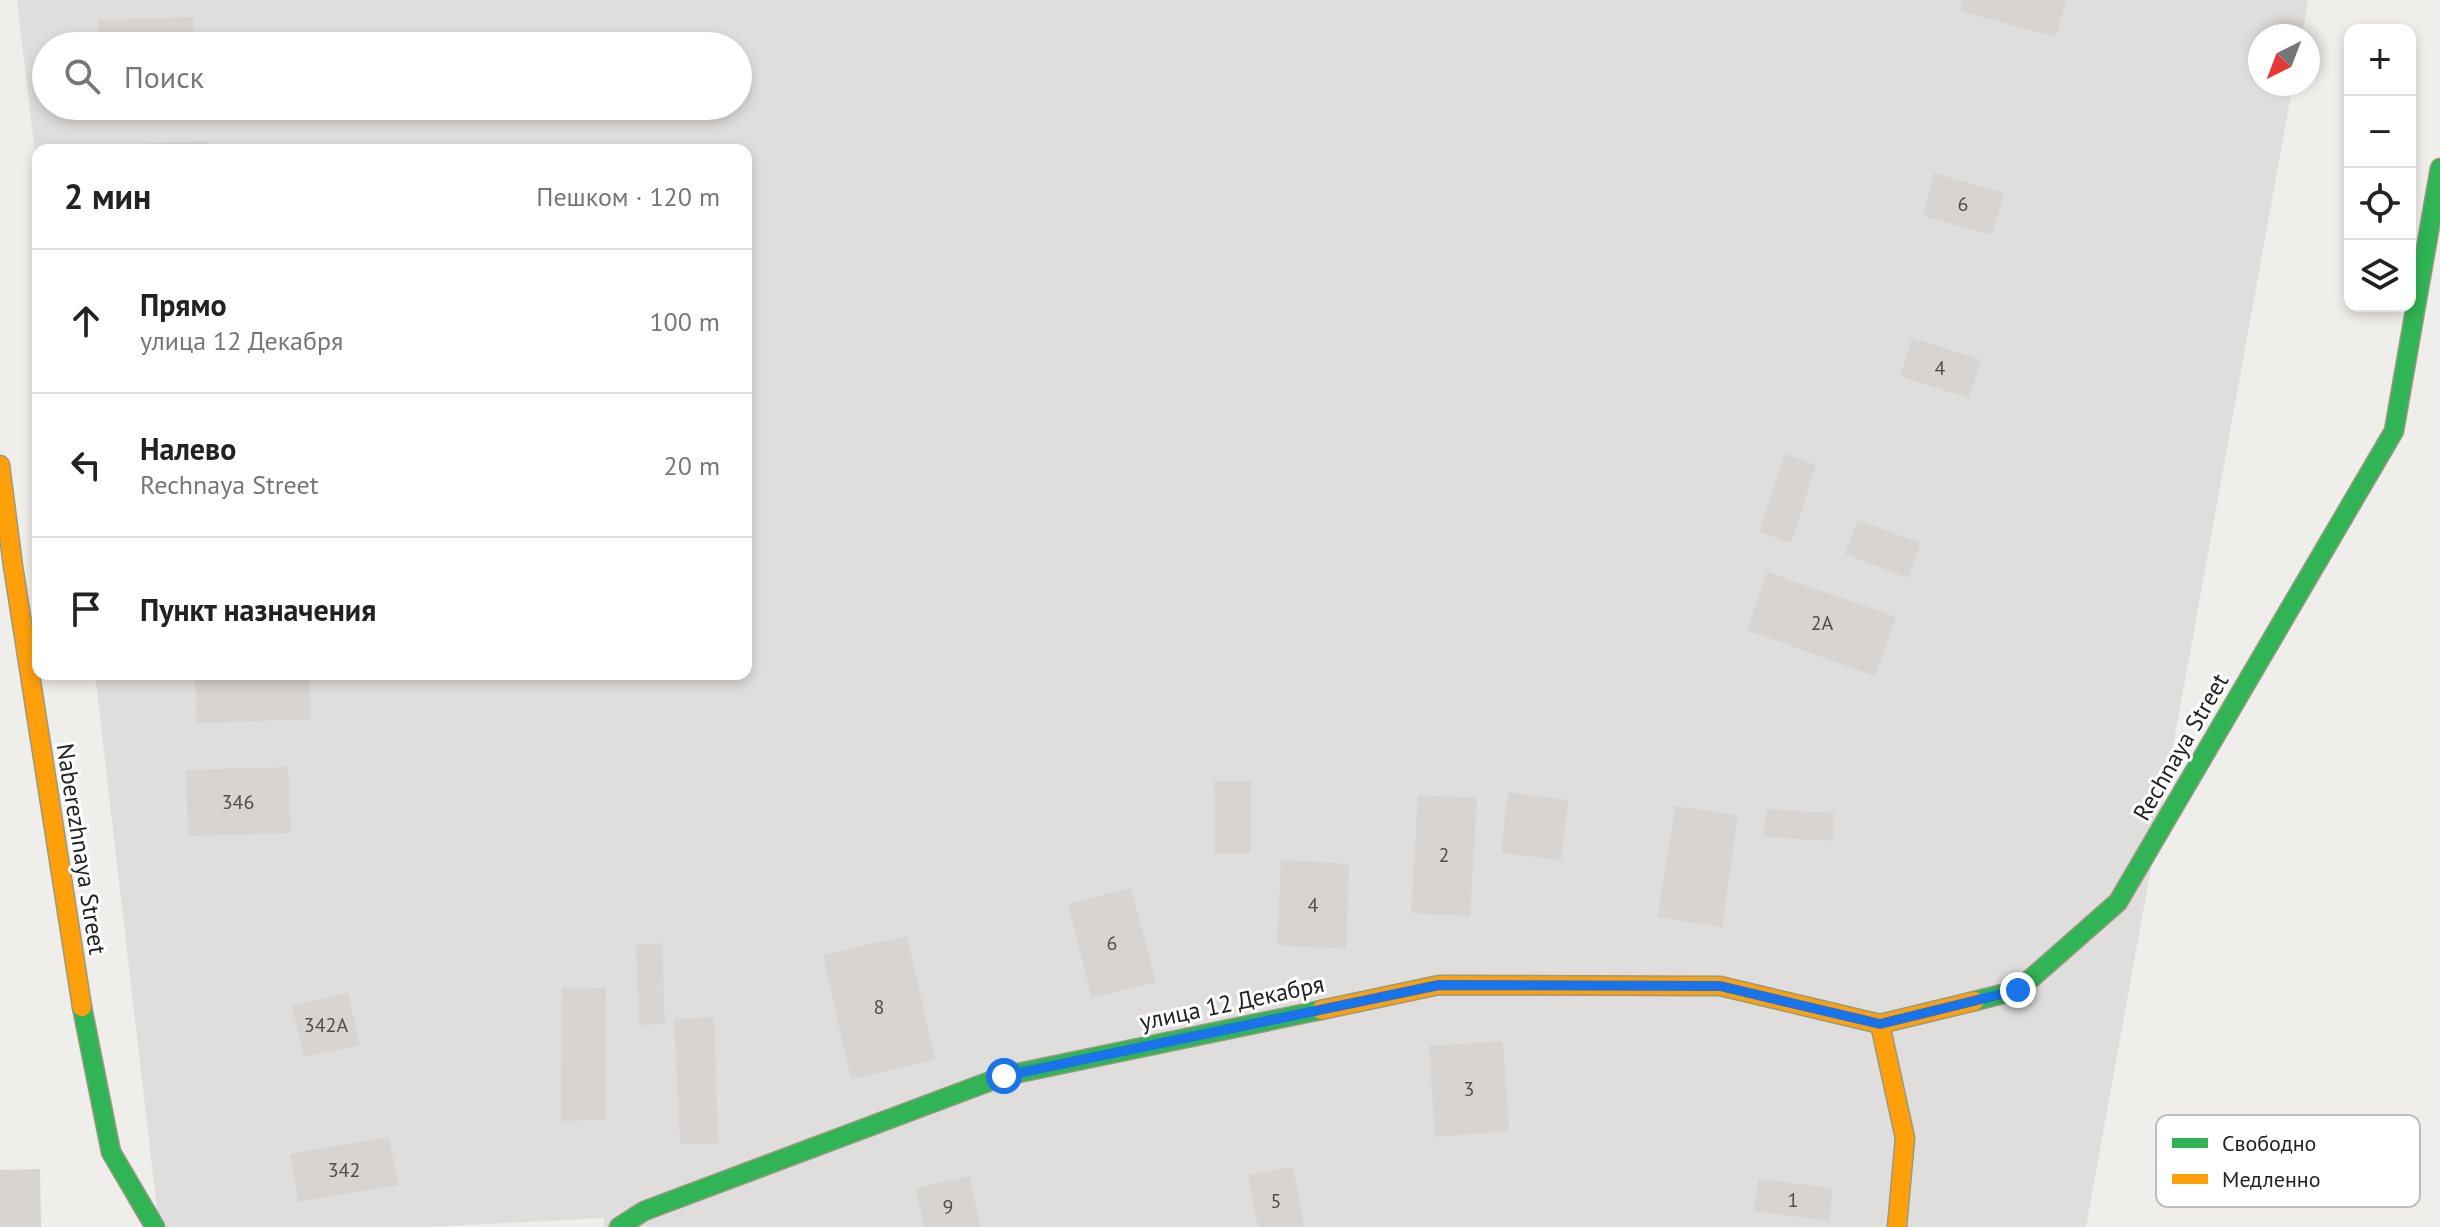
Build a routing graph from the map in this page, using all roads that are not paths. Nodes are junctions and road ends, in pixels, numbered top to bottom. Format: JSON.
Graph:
{"nodes":[{"id":1,"x":2440,"y":168,"type":"edge"},
{"id":2,"x":0,"y":465,"type":"edge"},
{"id":3,"x":1880,"y":1024,"type":"junction"},
{"id":4,"x":155,"y":1227,"type":"edge"},
{"id":5,"x":619,"y":1227,"type":"edge"},
{"id":6,"x":1897,"y":1227,"type":"edge"}],
"edges":[{"from":1,"to":3,"type":"street","name":"Rechnaya Street"},
{"from":2,"to":4,"type":"street","name":"Naberezhnaya Street"},
{"from":3,"to":5,"type":"street","name":"улица 12 Декабря"},
{"from":3,"to":6,"type":"street"}]}
